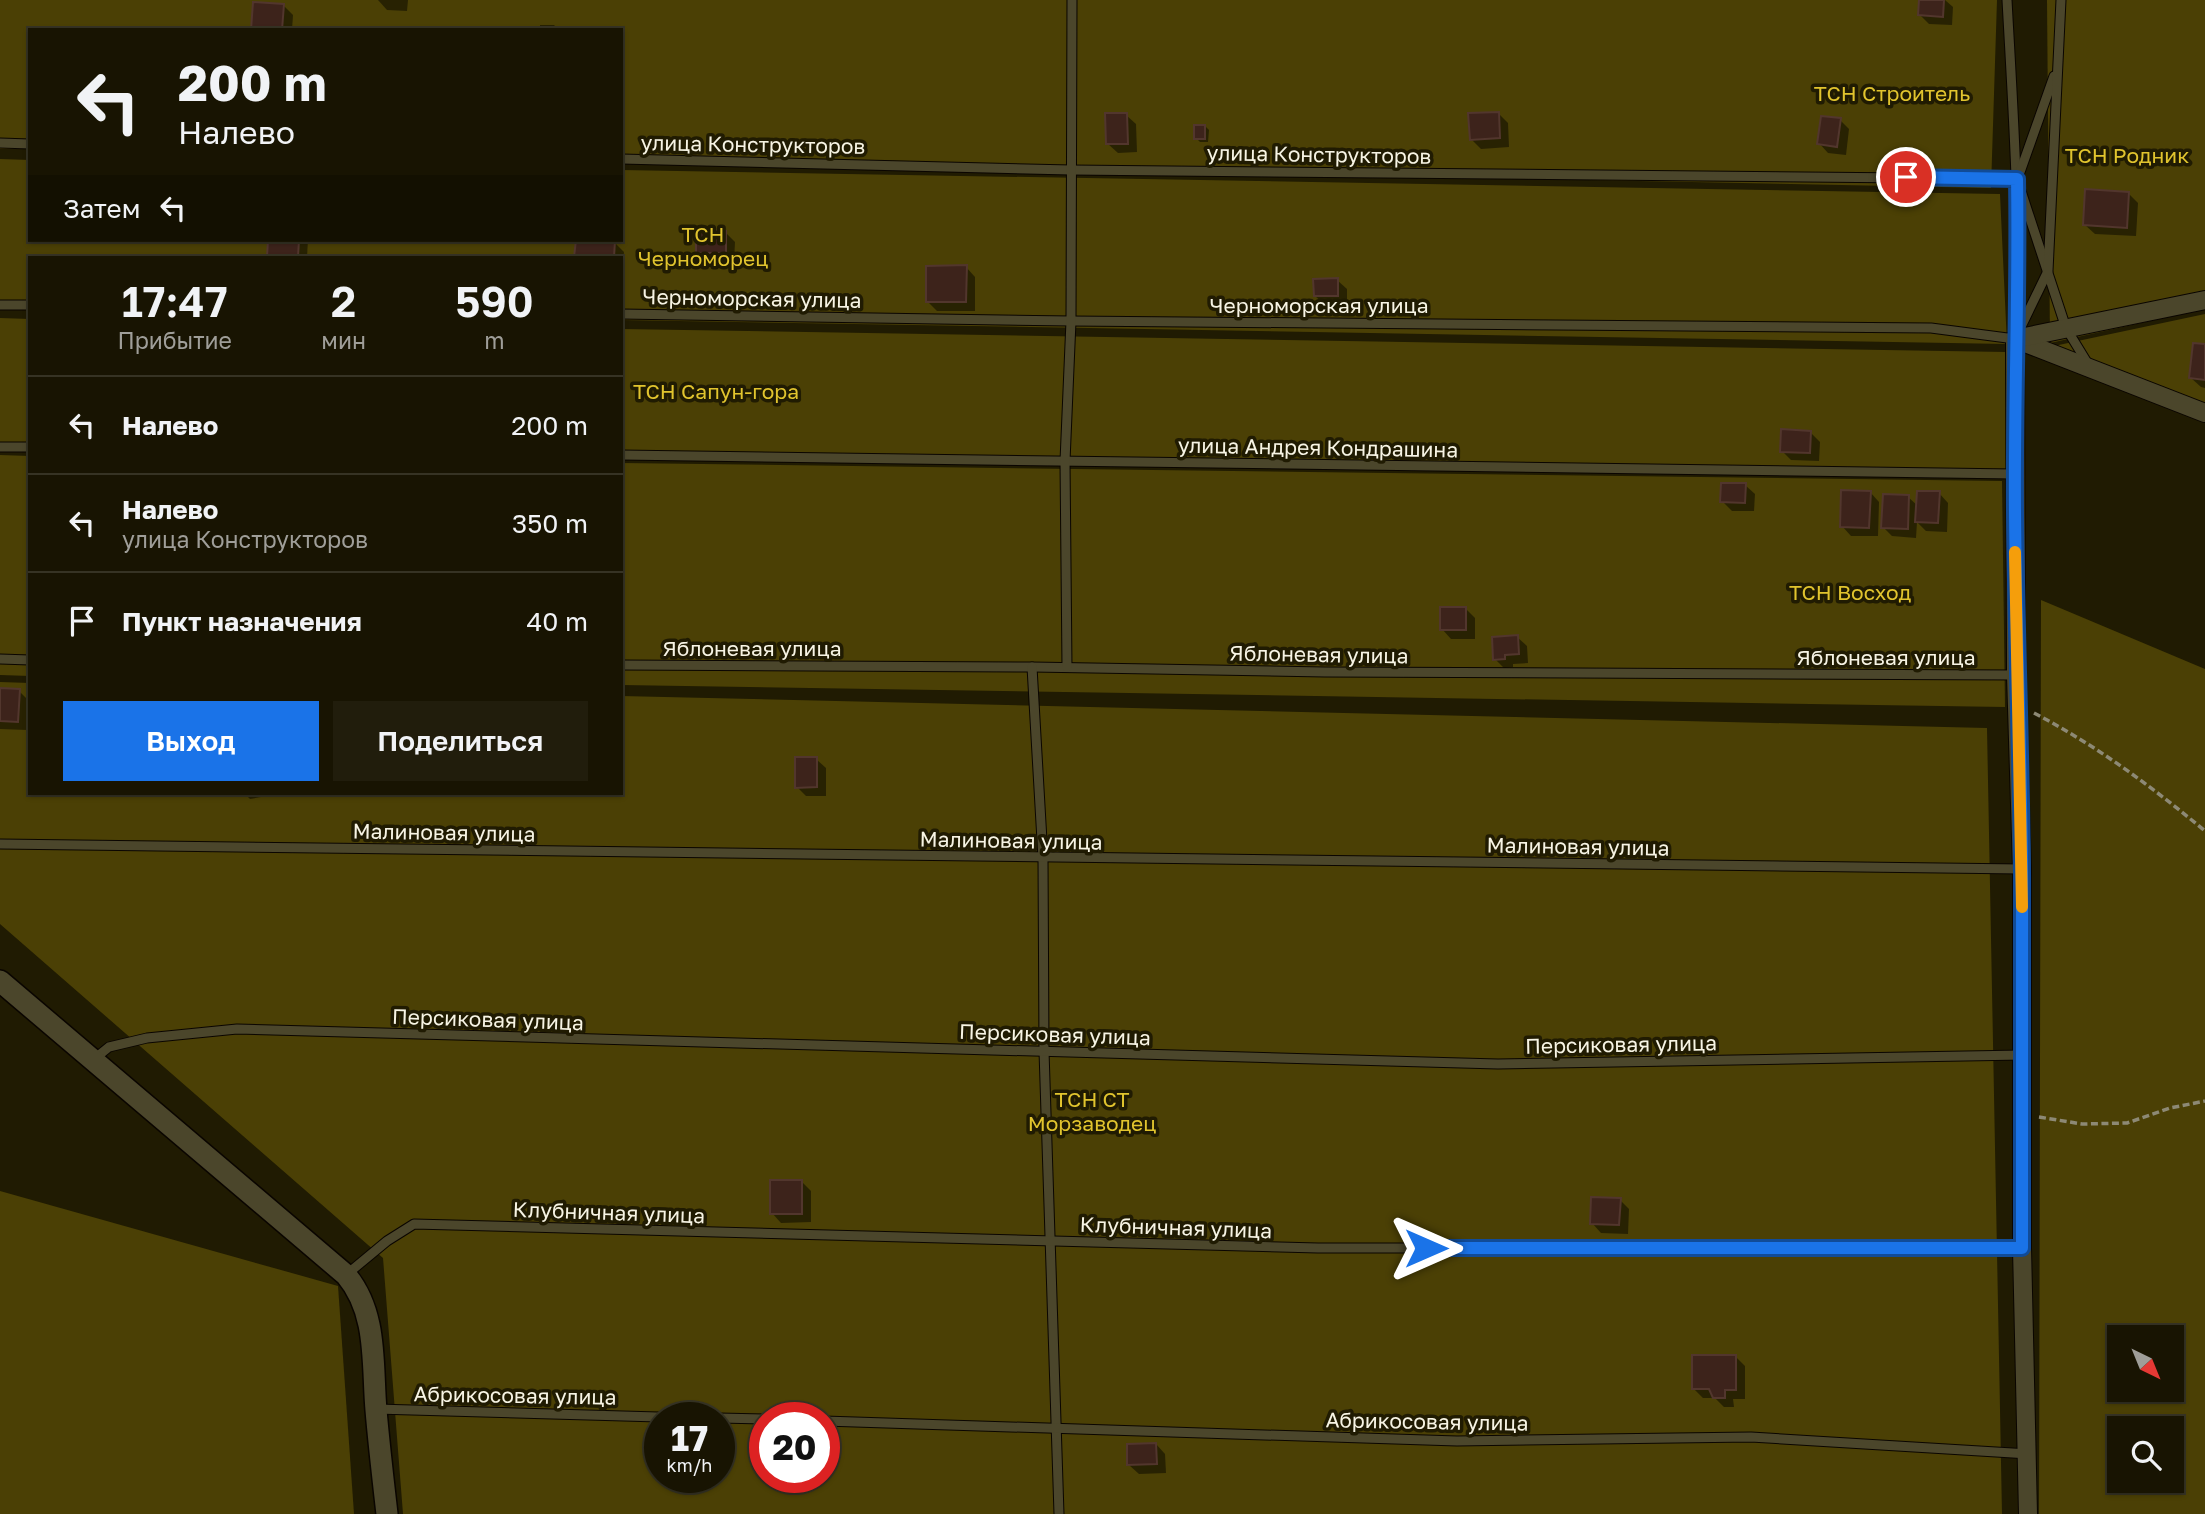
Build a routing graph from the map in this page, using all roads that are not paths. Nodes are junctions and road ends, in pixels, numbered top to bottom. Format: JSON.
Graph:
{"nodes":[{"id":1,"x":1072,"y":0,"type":"edge"},
{"id":2,"x":2007,"y":0,"type":"edge"},
{"id":3,"x":2061,"y":0,"type":"edge"},
{"id":4,"x":2057,"y":68,"type":"junction"},
{"id":5,"x":0,"y":143,"type":"edge"},
{"id":6,"x":28,"y":144,"type":"edge"},
{"id":7,"x":623,"y":159,"type":"edge"},
{"id":8,"x":1070,"y":170,"type":"junction"},
{"id":9,"x":2017,"y":179,"type":"junction"},
{"id":10,"x":2048,"y":271,"type":"junction"},
{"id":11,"x":2205,"y":300,"type":"edge"},
{"id":12,"x":0,"y":305,"type":"edge"},
{"id":13,"x":28,"y":305,"type":"edge"},
{"id":14,"x":623,"y":314,"type":"edge"},
{"id":15,"x":1071,"y":321,"type":"junction"},
{"id":16,"x":2066,"y":328,"type":"junction"},
{"id":17,"x":2015,"y":339,"type":"junction"},
{"id":18,"x":2091,"y":369,"type":"junction"},
{"id":19,"x":2205,"y":414,"type":"edge"},
{"id":20,"x":0,"y":447,"type":"edge"},
{"id":21,"x":28,"y":447,"type":"edge"},
{"id":22,"x":623,"y":455,"type":"edge"},
{"id":23,"x":1065,"y":461,"type":"junction"},
{"id":24,"x":2015,"y":474,"type":"junction"},
{"id":25,"x":0,"y":659,"type":"edge"},
{"id":26,"x":28,"y":660,"type":"edge"},
{"id":27,"x":623,"y":665,"type":"edge"},
{"id":28,"x":1032,"y":667,"type":"junction"},
{"id":29,"x":1067,"y":667,"type":"junction"},
{"id":30,"x":2016,"y":675,"type":"junction"},
{"id":31,"x":0,"y":844,"type":"edge"},
{"id":32,"x":1043,"y":858,"type":"junction"},
{"id":33,"x":2022,"y":869,"type":"junction"},
{"id":34,"x":0,"y":981,"type":"edge"},
{"id":35,"x":1044,"y":1051,"type":"junction"},
{"id":36,"x":2023,"y":1055,"type":"junction"},
{"id":37,"x":92,"y":1061,"type":"junction"},
{"id":38,"x":1051,"y":1241,"type":"junction"},
{"id":39,"x":2022,"y":1248,"type":"junction"},
{"id":40,"x":346,"y":1275,"type":"junction"},
{"id":41,"x":376,"y":1409,"type":"junction"},
{"id":42,"x":644,"y":1417,"type":"edge"},
{"id":43,"x":840,"y":1421,"type":"edge"},
{"id":44,"x":1057,"y":1427,"type":"junction"},
{"id":45,"x":2028,"y":1454,"type":"junction"},
{"id":46,"x":387,"y":1514,"type":"edge"},
{"id":47,"x":1059,"y":1514,"type":"edge"},
{"id":48,"x":2028,"y":1514,"type":"edge"}],
"edges":[{"from":1,"to":8,"type":"lane"},
{"from":2,"to":9,"type":"lane"},
{"from":3,"to":4,"type":"lane"},
{"from":4,"to":9,"type":"lane"},
{"from":4,"to":10,"type":"lane"},
{"from":5,"to":6,"type":"lane"},
{"from":7,"to":8,"type":"lane","name":"улица Конструкторов"},
{"from":8,"to":9,"type":"lane","name":"улица Конструкторов"},
{"from":8,"to":15,"type":"lane"},
{"from":9,"to":10,"type":"lane"},
{"from":9,"to":17,"type":"lane"},
{"from":10,"to":16,"type":"lane"},
{"from":10,"to":17,"type":"lane"},
{"from":11,"to":16,"type":"street"},
{"from":12,"to":13,"type":"lane"},
{"from":14,"to":15,"type":"lane","name":"Черноморская улица"},
{"from":15,"to":17,"type":"lane","name":"Черноморская улица"},
{"from":15,"to":23,"type":"lane"},
{"from":16,"to":17,"type":"street"},
{"from":16,"to":18,"type":"lane"},
{"from":17,"to":18,"type":"street"},
{"from":17,"to":24,"type":"street"},
{"from":18,"to":19,"type":"street"},
{"from":20,"to":21,"type":"lane"},
{"from":22,"to":23,"type":"lane","name":"улица Андрея Кондрашина"},
{"from":23,"to":24,"type":"lane","name":"улица Андрея Кондрашина"},
{"from":23,"to":29,"type":"lane"},
{"from":24,"to":30,"type":"street"},
{"from":25,"to":26,"type":"lane"},
{"from":27,"to":28,"type":"lane","name":"Яблоневая улица"},
{"from":28,"to":29,"type":"lane","name":"Яблоневая улица"},
{"from":28,"to":32,"type":"lane"},
{"from":29,"to":30,"type":"lane","name":"Яблоневая улица"},
{"from":30,"to":33,"type":"street"},
{"from":31,"to":32,"type":"lane","name":"Малиновая улица"},
{"from":32,"to":33,"type":"lane","name":"Малиновая улица"},
{"from":32,"to":35,"type":"lane"},
{"from":33,"to":36,"type":"street"},
{"from":34,"to":37,"type":"street"},
{"from":35,"to":36,"type":"lane","name":"Персиковая улица"},
{"from":35,"to":37,"type":"lane","name":"Персиковая улица"},
{"from":35,"to":38,"type":"lane"},
{"from":36,"to":39,"type":"street"},
{"from":37,"to":40,"type":"street"},
{"from":38,"to":39,"type":"lane","name":"Клубничная улица"},
{"from":38,"to":40,"type":"lane","name":"Клубничная улица"},
{"from":38,"to":44,"type":"lane"},
{"from":39,"to":45,"type":"street"},
{"from":40,"to":41,"type":"street"},
{"from":41,"to":42,"type":"lane","name":"Абрикосовая улица"},
{"from":41,"to":46,"type":"street"},
{"from":43,"to":44,"type":"lane","name":"Абрикосовая улица"},
{"from":44,"to":45,"type":"lane","name":"Абрикосовая улица"},
{"from":44,"to":47,"type":"lane"},
{"from":45,"to":48,"type":"street"}]}
